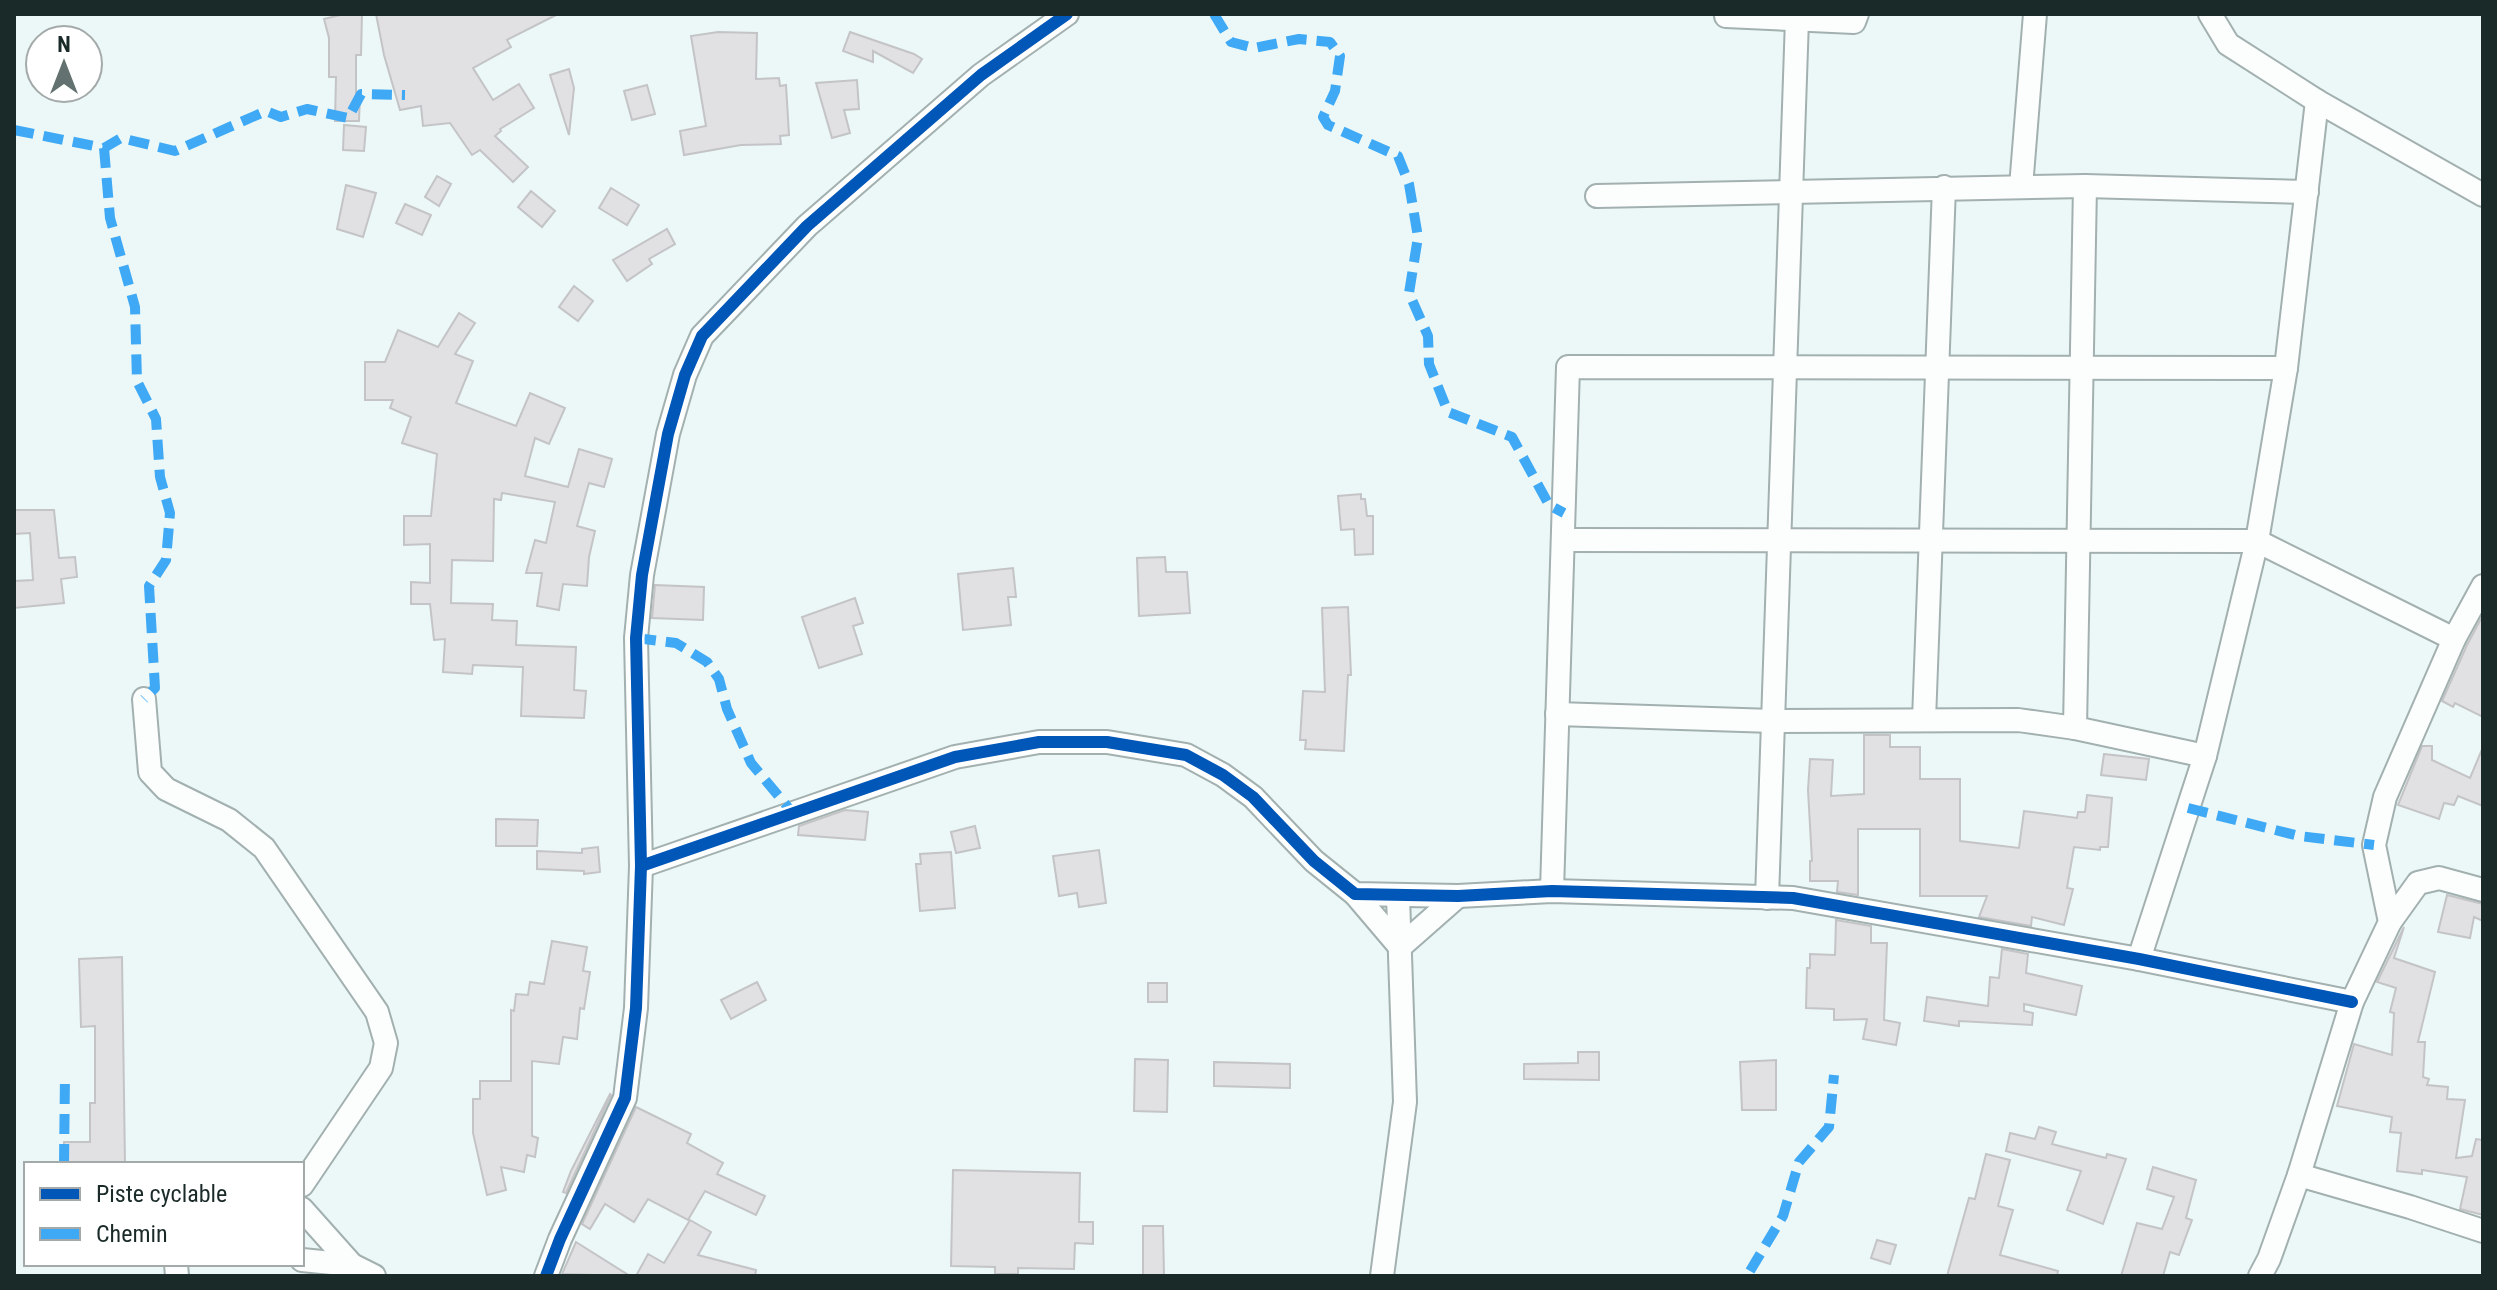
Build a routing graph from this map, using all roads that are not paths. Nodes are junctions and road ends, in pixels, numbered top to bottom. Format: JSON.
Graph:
{"nodes":[{"id":1,"x":1067,"y":14,"type":"edge"},
{"id":2,"x":1857,"y":14,"type":"edge"},
{"id":3,"x":2035,"y":14,"type":"edge"},
{"id":4,"x":2210,"y":14,"type":"edge"},
{"id":5,"x":1726,"y":16,"type":"dead end"},
{"id":6,"x":1797,"y":19,"type":"junction"},
{"id":7,"x":2317,"y":101,"type":"junction"},
{"id":8,"x":2085,"y":186,"type":"junction"},
{"id":9,"x":1944,"y":187,"type":"junction"},
{"id":10,"x":2021,"y":187,"type":"junction"},
{"id":11,"x":1791,"y":191,"type":"junction"},
{"id":12,"x":2307,"y":192,"type":"junction"},
{"id":13,"x":2483,"y":195,"type":"edge"},
{"id":14,"x":1597,"y":196,"type":"dead end"},
{"id":15,"x":1785,"y":367,"type":"junction"},
{"id":16,"x":1937,"y":367,"type":"junction"},
{"id":17,"x":2081,"y":368,"type":"junction"},
{"id":18,"x":2286,"y":368,"type":"junction"},
{"id":19,"x":1563,"y":540,"type":"junction"},
{"id":20,"x":1779,"y":540,"type":"junction"},
{"id":21,"x":1931,"y":541,"type":"junction"},
{"id":22,"x":2078,"y":541,"type":"junction"},
{"id":23,"x":2257,"y":541,"type":"junction"},
{"id":24,"x":2483,"y":586,"type":"edge"},
{"id":25,"x":2454,"y":639,"type":"junction"},
{"id":26,"x":144,"y":699,"type":"dead end"},
{"id":27,"x":1557,"y":714,"type":"junction"},
{"id":28,"x":1924,"y":720,"type":"junction"},
{"id":29,"x":1773,"y":721,"type":"junction"},
{"id":30,"x":2075,"y":728,"type":"junction"},
{"id":31,"x":2205,"y":756,"type":"junction"},
{"id":32,"x":641,"y":866,"type":"junction"},
{"id":33,"x":2483,"y":890,"type":"edge"},
{"id":34,"x":1552,"y":891,"type":"junction"},
{"id":35,"x":1355,"y":894,"type":"junction"},
{"id":36,"x":1398,"y":896,"type":"junction"},
{"id":37,"x":1458,"y":896,"type":"junction"},
{"id":38,"x":1767,"y":898,"type":"junction"},
{"id":39,"x":2390,"y":922,"type":"junction"},
{"id":40,"x":1400,"y":947,"type":"junction"},
{"id":41,"x":2139,"y":959,"type":"junction"},
{"id":42,"x":2352,"y":1002,"type":"junction"},
{"id":43,"x":2299,"y":1175,"type":"junction"},
{"id":44,"x":304,"y":1182,"type":"edge"},
{"id":45,"x":304,"y":1211,"type":"edge"},
{"id":46,"x":2483,"y":1231,"type":"edge"},
{"id":47,"x":304,"y":1260,"type":"edge"},
{"id":48,"x":352,"y":1265,"type":"junction"},
{"id":49,"x":374,"y":1276,"type":"edge"},
{"id":50,"x":546,"y":1276,"type":"edge"},
{"id":51,"x":1382,"y":1276,"type":"edge"},
{"id":52,"x":2260,"y":1276,"type":"edge"}],
"edges":[{"from":1,"to":32,"type":"street"},
{"from":2,"to":6,"type":"street"},
{"from":3,"to":10,"type":"street"},
{"from":4,"to":7,"type":"street"},
{"from":5,"to":6,"type":"street"},
{"from":6,"to":11,"type":"street"},
{"from":7,"to":12,"type":"street"},
{"from":7,"to":13,"type":"street"},
{"from":8,"to":10,"type":"street"},
{"from":8,"to":12,"type":"street"},
{"from":8,"to":17,"type":"street"},
{"from":9,"to":10,"type":"street"},
{"from":9,"to":11,"type":"street"},
{"from":9,"to":16,"type":"street"},
{"from":11,"to":14,"type":"street"},
{"from":11,"to":15,"type":"street"},
{"from":12,"to":18,"type":"street"},
{"from":15,"to":16,"type":"street"},
{"from":15,"to":19,"type":"street"},
{"from":15,"to":20,"type":"street"},
{"from":16,"to":17,"type":"street"},
{"from":16,"to":21,"type":"street"},
{"from":17,"to":18,"type":"street"},
{"from":17,"to":22,"type":"street"},
{"from":18,"to":23,"type":"street"},
{"from":19,"to":20,"type":"street"},
{"from":19,"to":27,"type":"street"},
{"from":20,"to":21,"type":"street"},
{"from":20,"to":29,"type":"street"},
{"from":21,"to":22,"type":"street"},
{"from":21,"to":28,"type":"street"},
{"from":22,"to":23,"type":"street"},
{"from":22,"to":30,"type":"street"},
{"from":23,"to":25,"type":"street"},
{"from":23,"to":31,"type":"street"},
{"from":24,"to":25,"type":"street"},
{"from":25,"to":39,"type":"street"},
{"from":26,"to":44,"type":"street"},
{"from":27,"to":29,"type":"street"},
{"from":27,"to":34,"type":"street"},
{"from":28,"to":29,"type":"street"},
{"from":28,"to":30,"type":"street"},
{"from":29,"to":38,"type":"street"},
{"from":30,"to":31,"type":"street"},
{"from":31,"to":41,"type":"street"},
{"from":32,"to":35,"type":"street"},
{"from":32,"to":50,"type":"street"},
{"from":33,"to":39,"type":"street"},
{"from":34,"to":37,"type":"street"},
{"from":34,"to":38,"type":"street"},
{"from":35,"to":36,"type":"street"},
{"from":35,"to":40,"type":"street"},
{"from":36,"to":37,"type":"street"},
{"from":36,"to":40,"type":"street"},
{"from":37,"to":40,"type":"street"},
{"from":38,"to":41,"type":"street"},
{"from":39,"to":42,"type":"street"},
{"from":40,"to":51,"type":"street"},
{"from":41,"to":42,"type":"street"},
{"from":42,"to":43,"type":"street"},
{"from":43,"to":46,"type":"street"},
{"from":43,"to":52,"type":"street"},
{"from":45,"to":48,"type":"street"},
{"from":47,"to":48,"type":"street"},
{"from":48,"to":49,"type":"street"}]}
